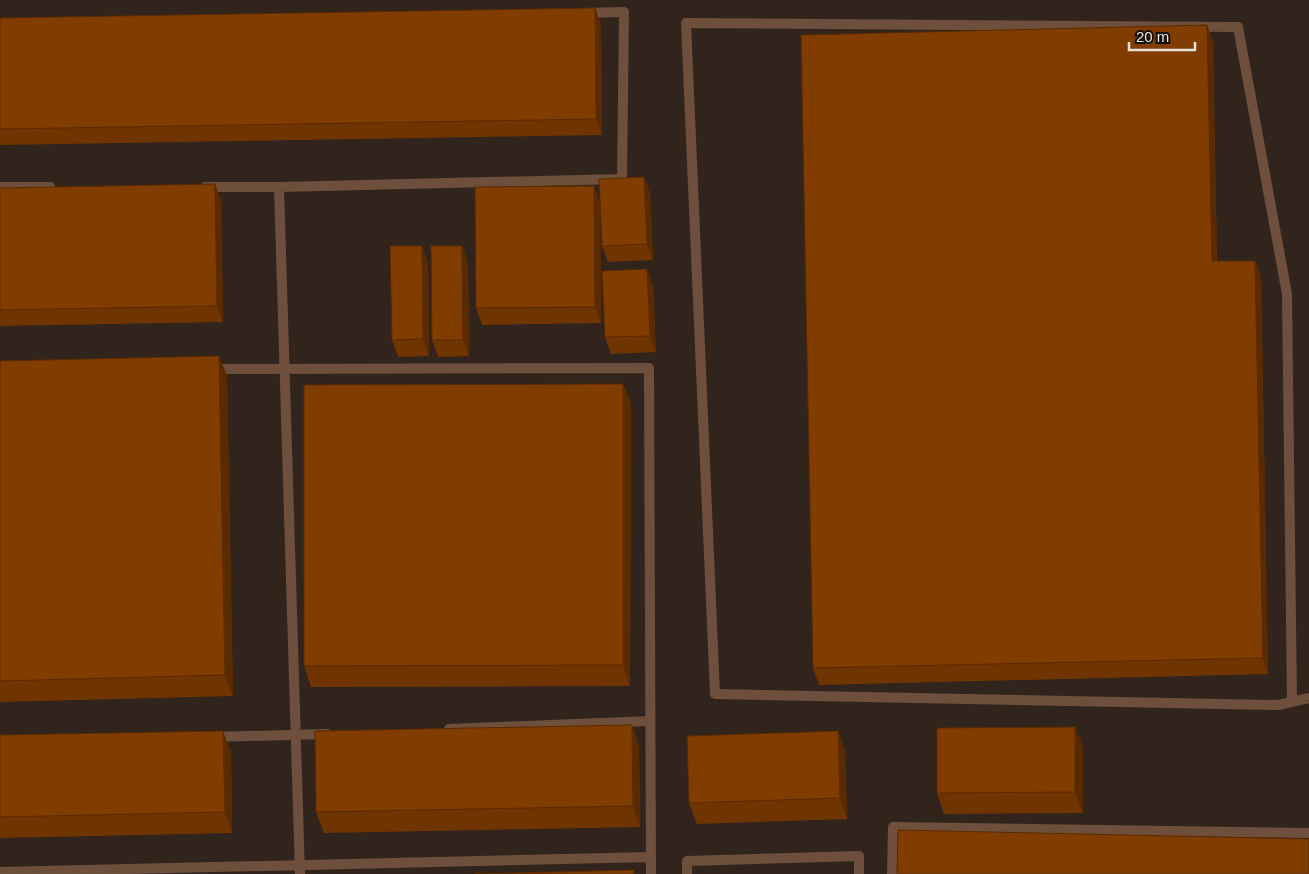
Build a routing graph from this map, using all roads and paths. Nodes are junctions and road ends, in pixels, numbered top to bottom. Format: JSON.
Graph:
{"nodes":[{"id":1,"x":575,"y":13,"type":"edge"},
{"id":2,"x":0,"y":187,"type":"edge"},
{"id":3,"x":60,"y":187,"type":"edge"},
{"id":4,"x":199,"y":187,"type":"edge"},
{"id":5,"x":278,"y":187,"type":"junction"},
{"id":6,"x":284,"y":369,"type":"junction"},
{"id":7,"x":196,"y":370,"type":"edge"},
{"id":8,"x":1309,"y":698,"type":"edge"},
{"id":9,"x":1292,"y":702,"type":"junction"},
{"id":10,"x":650,"y":721,"type":"junction"},
{"id":11,"x":434,"y":730,"type":"edge"},
{"id":12,"x":335,"y":733,"type":"edge"},
{"id":13,"x":296,"y":735,"type":"junction"},
{"id":14,"x":197,"y":738,"type":"edge"},
{"id":15,"x":1309,"y":833,"type":"edge"},
{"id":16,"x":651,"y":857,"type":"junction"},
{"id":17,"x":300,"y":869,"type":"edge"},
{"id":18,"x":0,"y":872,"type":"edge"},
{"id":19,"x":651,"y":874,"type":"edge"},
{"id":20,"x":687,"y":874,"type":"edge"},
{"id":21,"x":859,"y":874,"type":"edge"},
{"id":22,"x":892,"y":874,"type":"edge"}],
"edges":[{"from":1,"to":5,"type":"lane"},
{"from":2,"to":3,"type":"lane"},
{"from":4,"to":5,"type":"lane"},
{"from":5,"to":6,"type":"lane"},
{"from":6,"to":7,"type":"lane"},
{"from":6,"to":10,"type":"lane"},
{"from":6,"to":13,"type":"lane"},
{"from":8,"to":9,"type":"lane"},
{"from":9,"to":9,"type":"lane"},
{"from":10,"to":11,"type":"lane"},
{"from":10,"to":16,"type":"lane"},
{"from":12,"to":13,"type":"lane"},
{"from":13,"to":14,"type":"lane"},
{"from":13,"to":17,"type":"lane"},
{"from":15,"to":22,"type":"lane"},
{"from":16,"to":17,"type":"lane"},
{"from":16,"to":19,"type":"lane"},
{"from":17,"to":18,"type":"lane"},
{"from":20,"to":21,"type":"lane"}]}
